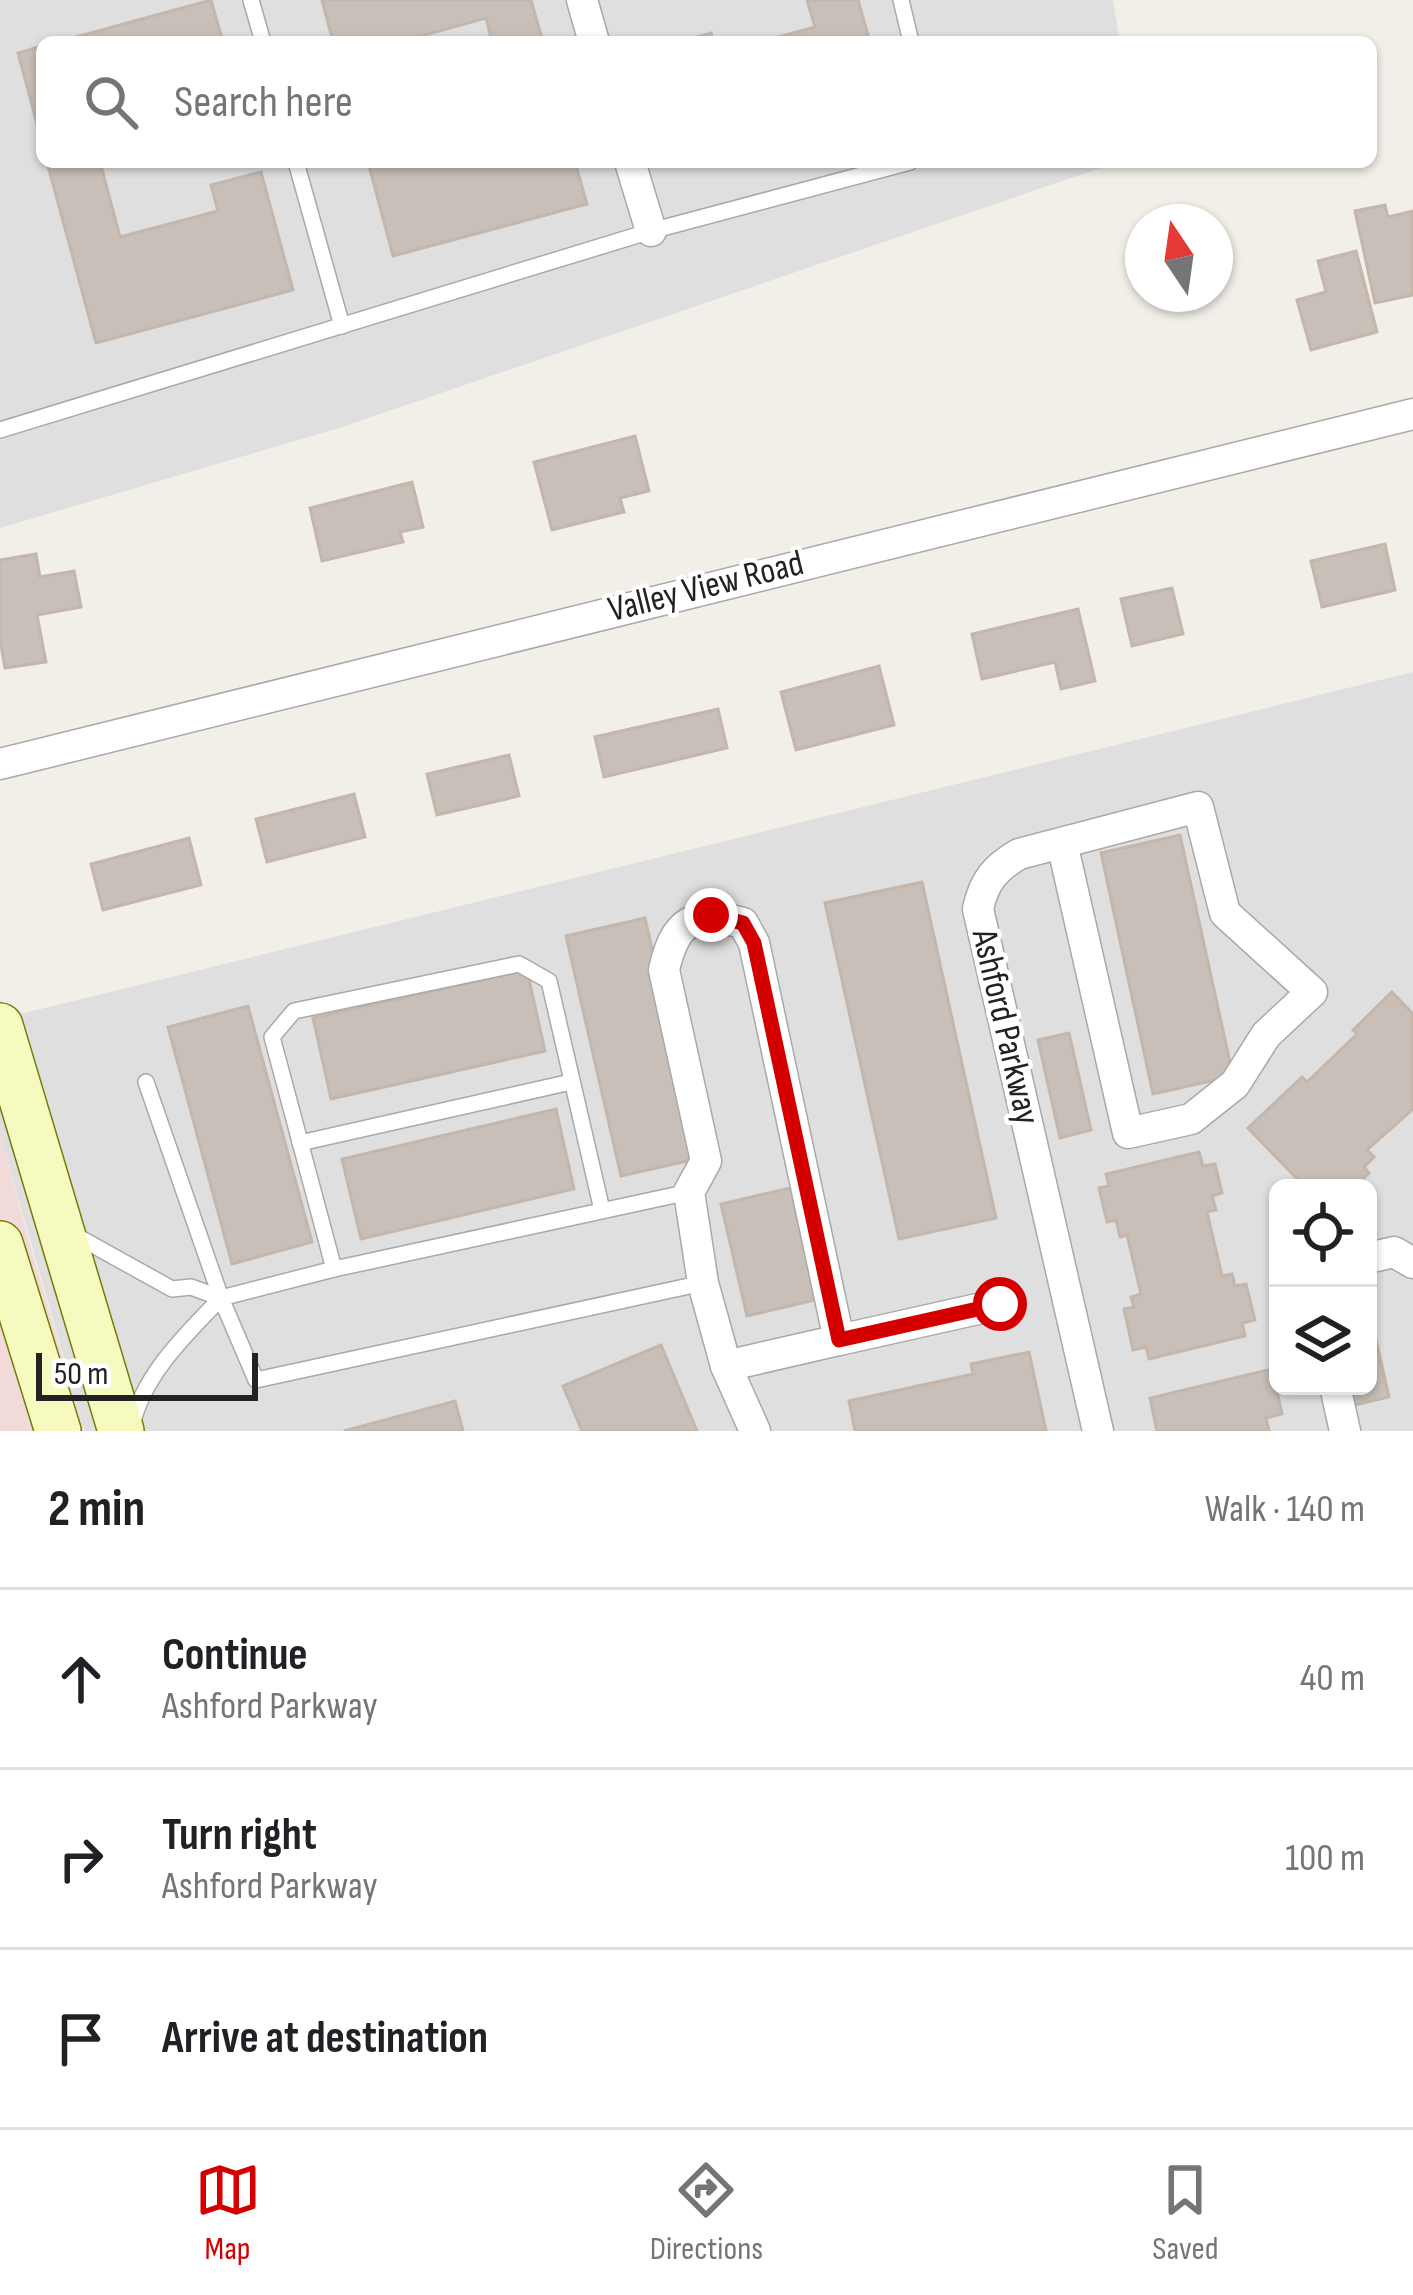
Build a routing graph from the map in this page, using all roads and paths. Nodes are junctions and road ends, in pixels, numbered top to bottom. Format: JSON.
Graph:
{"nodes":[{"id":1,"x":251,"y":0,"type":"edge"},
{"id":2,"x":582,"y":0,"type":"edge"},
{"id":3,"x":901,"y":0,"type":"edge"},
{"id":4,"x":261,"y":36,"type":"edge"},
{"id":5,"x":592,"y":36,"type":"edge"},
{"id":6,"x":910,"y":36,"type":"edge"},
{"id":7,"x":298,"y":168,"type":"edge"},
{"id":8,"x":632,"y":168,"type":"edge"},
{"id":9,"x":887,"y":168,"type":"edge"},
{"id":10,"x":651,"y":231,"type":"junction"},
{"id":11,"x":342,"y":326,"type":"junction"},
{"id":12,"x":1413,"y":414,"type":"edge"},
{"id":13,"x":0,"y":430,"type":"edge"},
{"id":14,"x":0,"y":764,"type":"edge"},
{"id":15,"x":1062,"y":843,"type":"junction"},
{"id":16,"x":0,"y":1026,"type":"edge"},
{"id":17,"x":146,"y":1082,"type":"dead end"},
{"id":18,"x":571,"y":1082,"type":"junction"},
{"id":19,"x":301,"y":1143,"type":"junction"},
{"id":20,"x":689,"y":1192,"type":"junction"},
{"id":21,"x":602,"y":1210,"type":"junction"},
{"id":22,"x":60,"y":1224,"type":"junction"},
{"id":23,"x":0,"y":1244,"type":"edge"},
{"id":24,"x":1377,"y":1256,"type":"edge"},
{"id":25,"x":1413,"y":1263,"type":"edge"},
{"id":26,"x":334,"y":1269,"type":"junction"},
{"id":27,"x":703,"y":1283,"type":"junction"},
{"id":28,"x":221,"y":1298,"type":"junction"},
{"id":29,"x":1000,"y":1304,"type":"dead end"},
{"id":30,"x":839,"y":1340,"type":"junction"},
{"id":31,"x":727,"y":1366,"type":"junction"},
{"id":32,"x":1337,"y":1395,"type":"edge"},
{"id":33,"x":58,"y":1431,"type":"edge"},
{"id":34,"x":121,"y":1431,"type":"edge"},
{"id":35,"x":131,"y":1431,"type":"edge"},
{"id":36,"x":755,"y":1431,"type":"edge"},
{"id":37,"x":1098,"y":1431,"type":"edge"},
{"id":38,"x":1346,"y":1431,"type":"edge"}],
"edges":[{"from":1,"to":4,"type":"lane"},
{"from":2,"to":5,"type":"street"},
{"from":3,"to":6,"type":"lane"},
{"from":7,"to":11,"type":"lane"},
{"from":8,"to":10,"type":"street"},
{"from":9,"to":10,"type":"lane"},
{"from":10,"to":11,"type":"lane"},
{"from":11,"to":13,"type":"lane"},
{"from":12,"to":14,"type":"street","name":"Valley View Road"},
{"from":15,"to":15,"type":"street","name":"Ashford Parkway"},
{"from":15,"to":37,"type":"street","name":"Ashford Parkway"},
{"from":16,"to":22,"type":"main road"},
{"from":17,"to":28,"type":"lane"},
{"from":18,"to":19,"type":"lane"},
{"from":18,"to":19,"type":"lane"},
{"from":18,"to":21,"type":"lane"},
{"from":19,"to":26,"type":"lane"},
{"from":20,"to":21,"type":"lane"},
{"from":20,"to":27,"type":"street"},
{"from":20,"to":30,"type":"street"},
{"from":21,"to":26,"type":"lane"},
{"from":22,"to":28,"type":"lane"},
{"from":22,"to":34,"type":"main road"},
{"from":23,"to":33,"type":"main road"},
{"from":24,"to":25,"type":"street"},
{"from":26,"to":28,"type":"lane"},
{"from":27,"to":28,"type":"lane"},
{"from":27,"to":31,"type":"street"},
{"from":28,"to":35,"type":"lane"},
{"from":29,"to":30,"type":"street"},
{"from":30,"to":31,"type":"street"},
{"from":31,"to":36,"type":"street"},
{"from":32,"to":38,"type":"street"}]}
